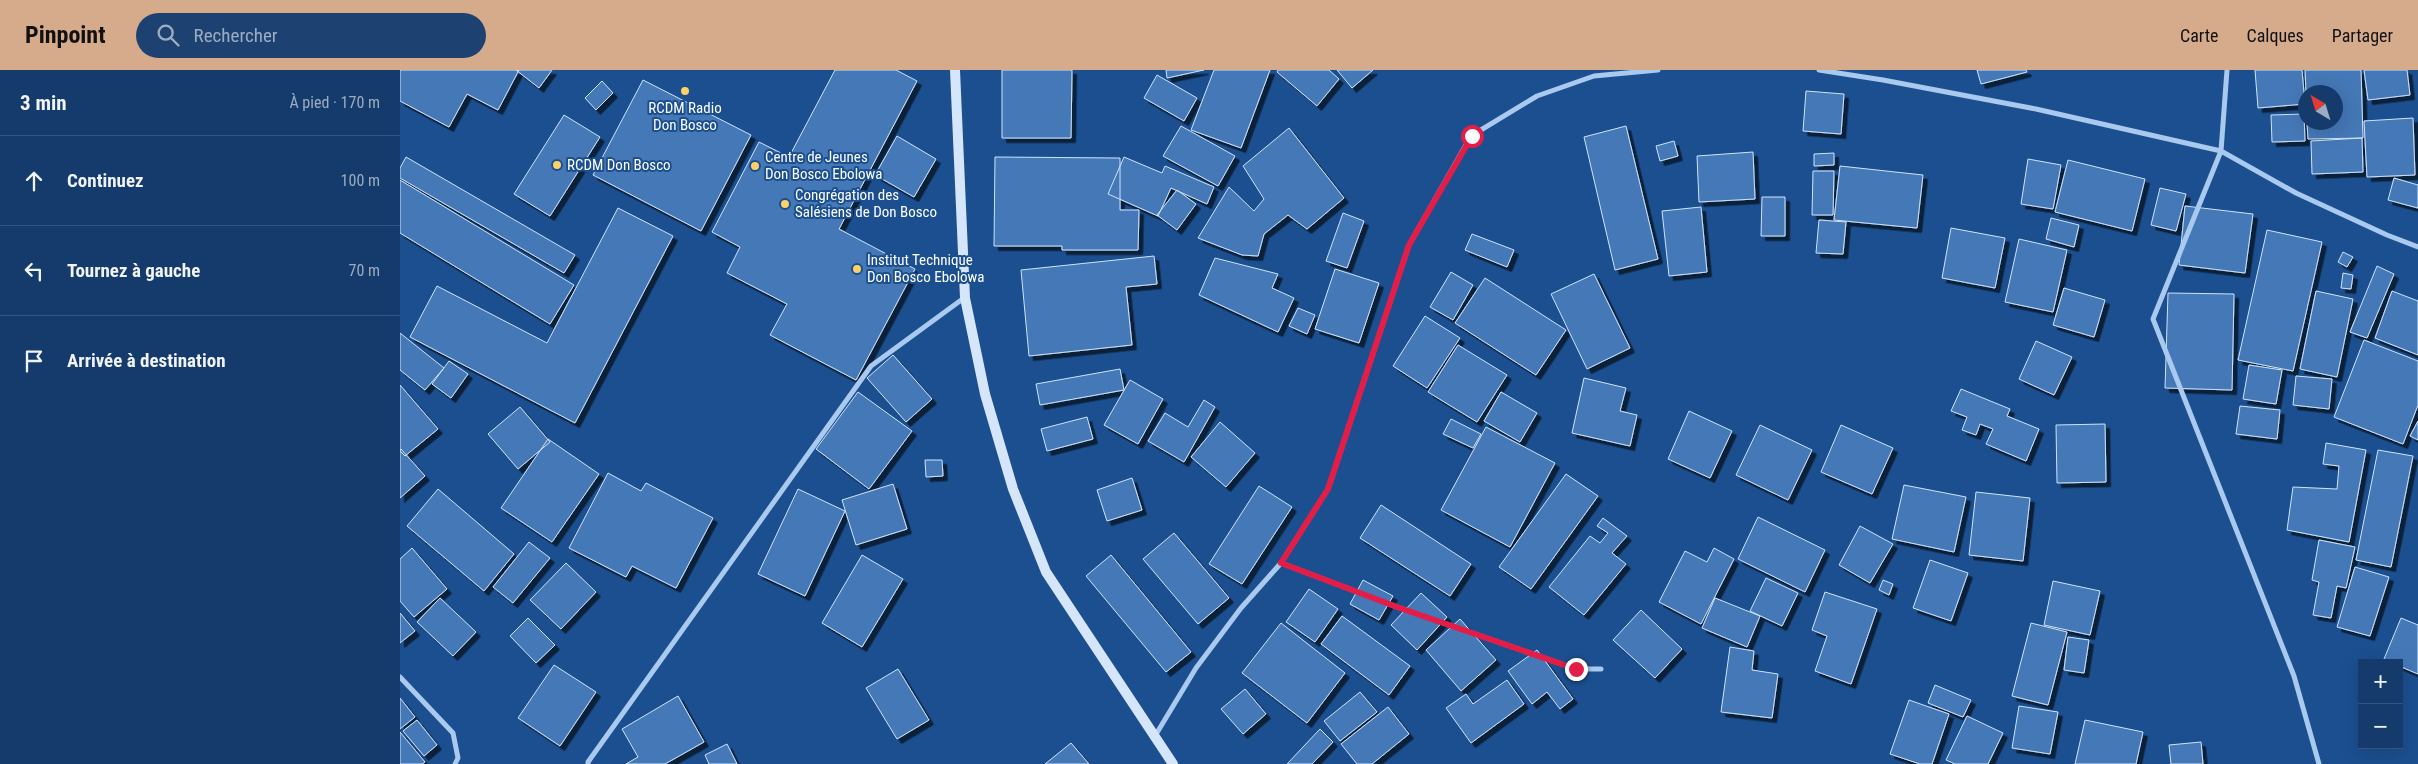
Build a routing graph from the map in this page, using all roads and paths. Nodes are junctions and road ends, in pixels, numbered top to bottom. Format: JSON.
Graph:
{"nodes":[{"id":1,"x":955,"y":70,"type":"edge"},
{"id":2,"x":1658,"y":70,"type":"edge"},
{"id":3,"x":1819,"y":70,"type":"edge"},
{"id":4,"x":2227,"y":70,"type":"edge"},
{"id":5,"x":2221,"y":151,"type":"junction"},
{"id":6,"x":2418,"y":247,"type":"edge"},
{"id":7,"x":965,"y":298,"type":"junction"},
{"id":8,"x":1281,"y":563,"type":"junction"},
{"id":9,"x":1601,"y":670,"type":"dead end"},
{"id":10,"x":400,"y":678,"type":"edge"},
{"id":11,"x":1154,"y":738,"type":"junction"},
{"id":12,"x":456,"y":764,"type":"edge"},
{"id":13,"x":588,"y":764,"type":"edge"},
{"id":14,"x":1173,"y":764,"type":"edge"},
{"id":15,"x":2319,"y":764,"type":"edge"}],
"edges":[{"from":1,"to":7,"type":"main road"},
{"from":2,"to":8,"type":"street"},
{"from":3,"to":5,"type":"street"},
{"from":4,"to":5,"type":"street"},
{"from":5,"to":6,"type":"street"},
{"from":5,"to":15,"type":"street"},
{"from":7,"to":11,"type":"main road"},
{"from":7,"to":13,"type":"street"},
{"from":8,"to":9,"type":"street"},
{"from":8,"to":11,"type":"street"},
{"from":10,"to":12,"type":"street"},
{"from":11,"to":14,"type":"main road"}]}
